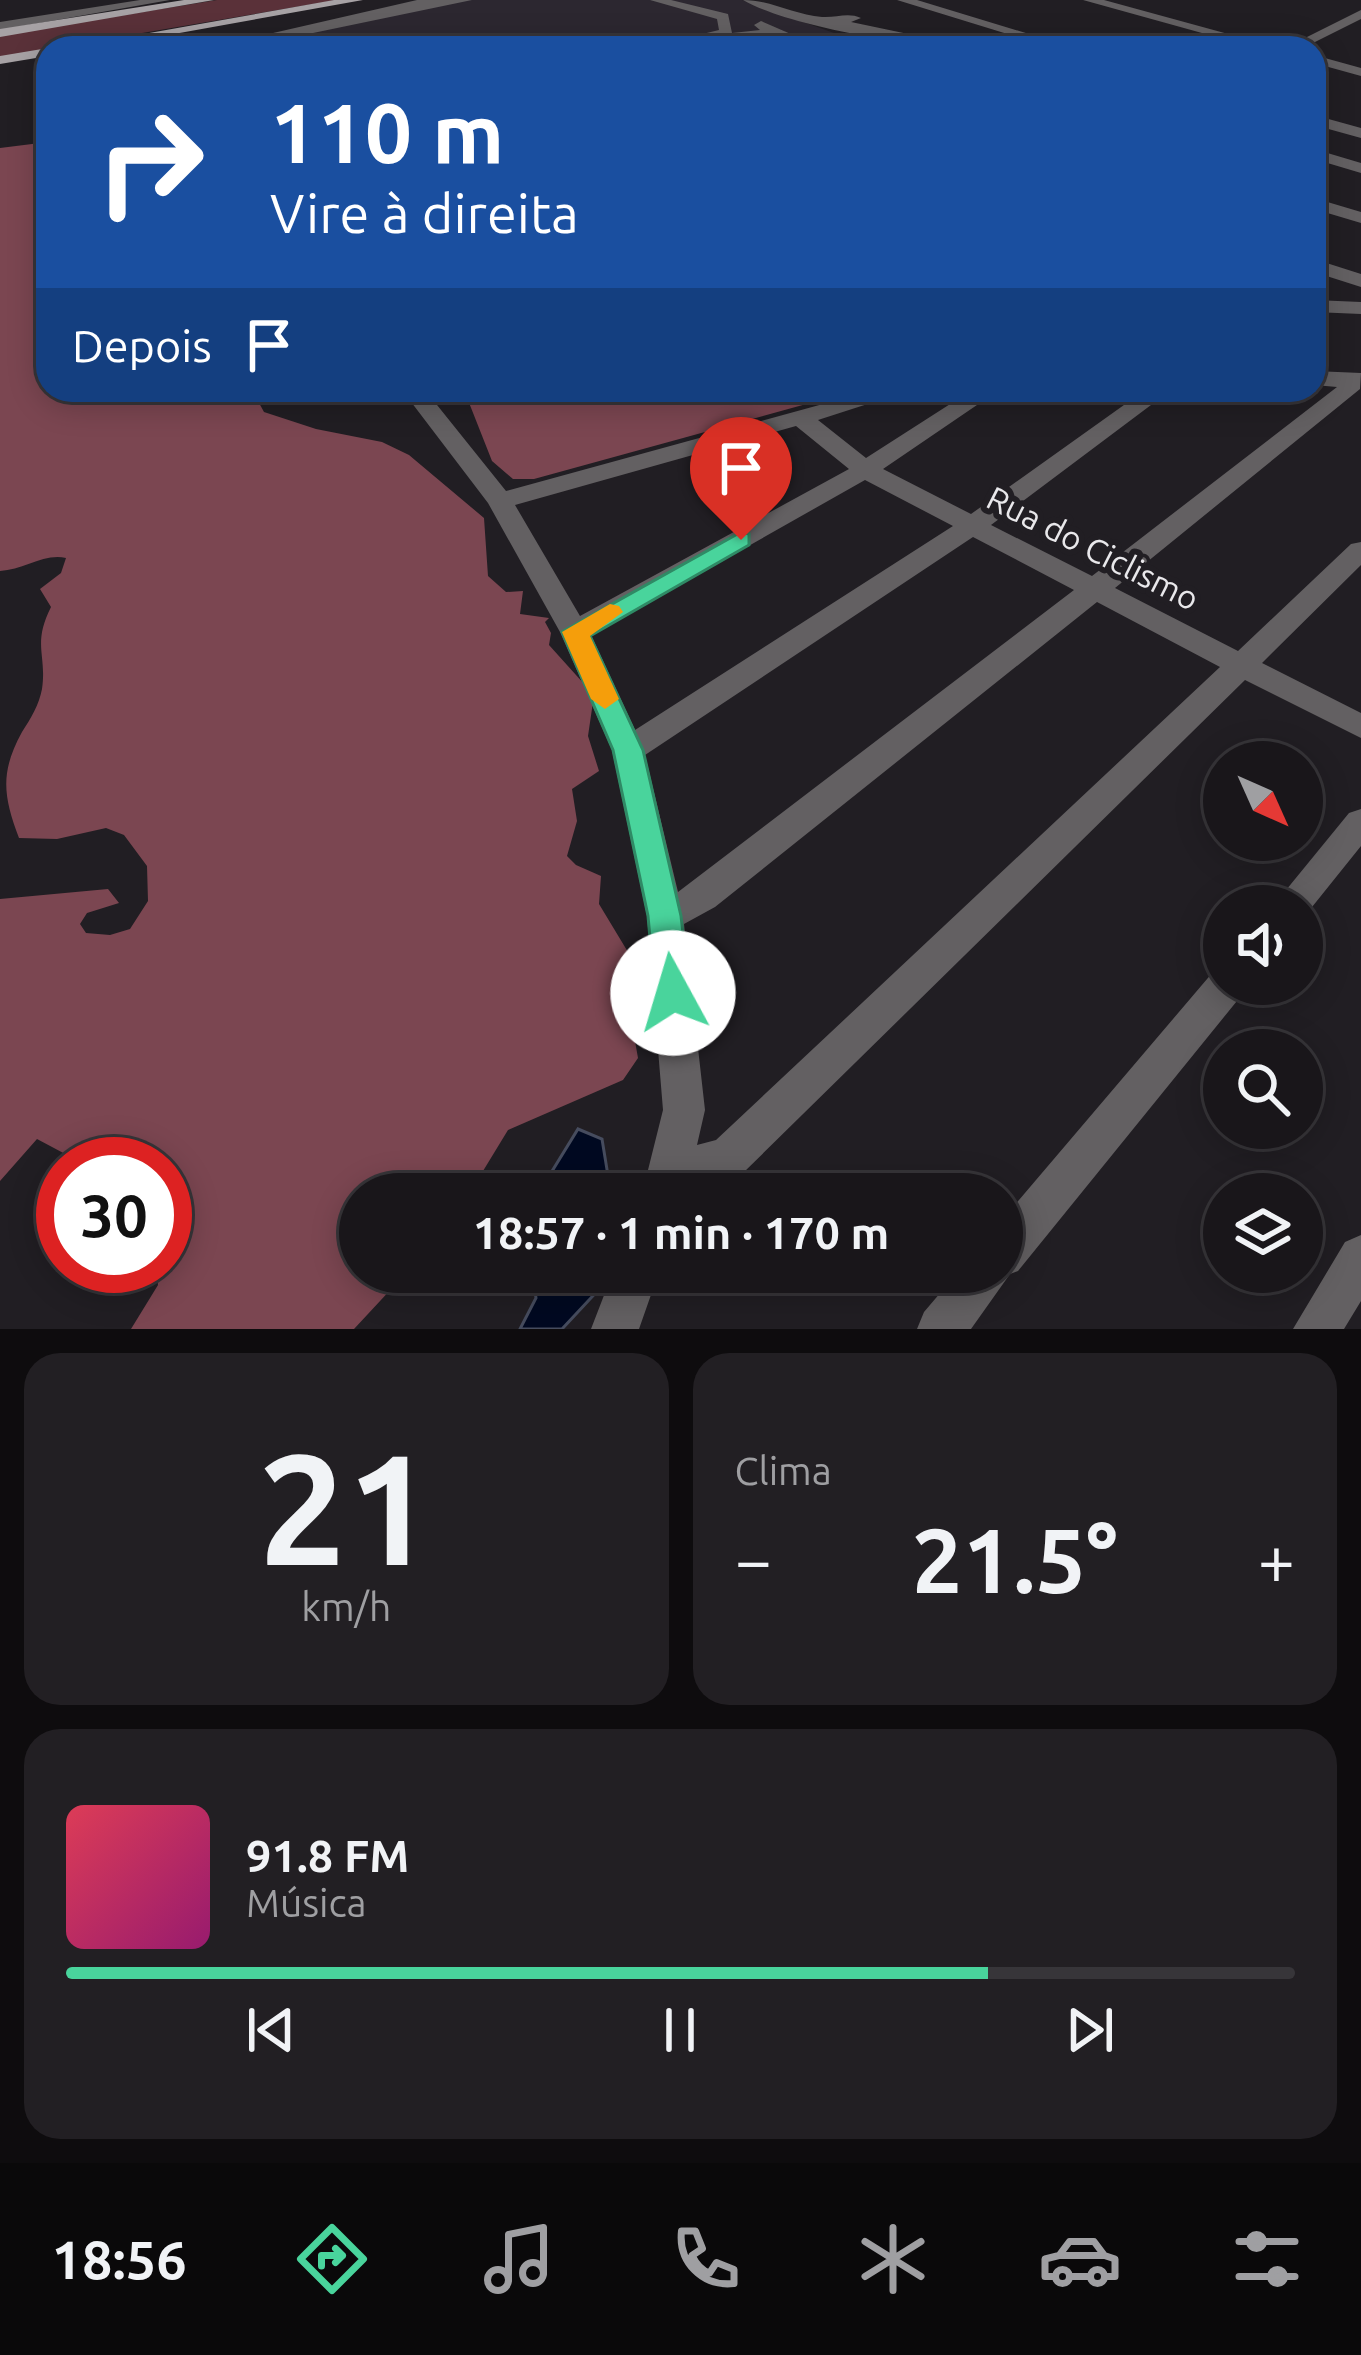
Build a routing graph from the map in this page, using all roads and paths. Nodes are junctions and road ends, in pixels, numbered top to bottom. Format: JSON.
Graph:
{"nodes":[{"id":1,"x":115,"y":0,"type":"edge"},
{"id":2,"x":164,"y":0,"type":"edge"},
{"id":3,"x":208,"y":0,"type":"edge"},
{"id":4,"x":357,"y":0,"type":"edge"},
{"id":5,"x":434,"y":0,"type":"edge"},
{"id":6,"x":466,"y":0,"type":"edge"},
{"id":7,"x":656,"y":0,"type":"edge"},
{"id":8,"x":713,"y":0,"type":"edge"},
{"id":9,"x":749,"y":0,"type":"edge"},
{"id":10,"x":903,"y":0,"type":"edge"},
{"id":11,"x":1089,"y":0,"type":"edge"},
{"id":12,"x":93,"y":11,"type":"junction"},
{"id":13,"x":292,"y":12,"type":"junction"},
{"id":14,"x":0,"y":13,"type":"edge"},
{"id":15,"x":382,"y":13,"type":"junction"},
{"id":16,"x":871,"y":14,"type":"dead end"},
{"id":17,"x":1361,"y":14,"type":"edge"},
{"id":18,"x":754,"y":22,"type":"junction"},
{"id":19,"x":834,"y":23,"type":"junction"},
{"id":20,"x":19,"y":24,"type":"junction"},
{"id":21,"x":0,"y":30,"type":"edge"},
{"id":22,"x":780,"y":31,"type":"junction"},
{"id":23,"x":146,"y":36,"type":"edge"},
{"id":24,"x":238,"y":36,"type":"edge"},
{"id":25,"x":281,"y":36,"type":"edge"},
{"id":26,"x":718,"y":36,"type":"edge"},
{"id":27,"x":737,"y":36,"type":"edge"},
{"id":28,"x":745,"y":36,"type":"edge"},
{"id":29,"x":791,"y":36,"type":"edge"},
{"id":30,"x":904,"y":36,"type":"edge"},
{"id":31,"x":1027,"y":36,"type":"edge"},
{"id":32,"x":1226,"y":36,"type":"edge"},
{"id":33,"x":1316,"y":36,"type":"edge"},
{"id":34,"x":36,"y":54,"type":"edge"},
{"id":35,"x":0,"y":60,"type":"edge"},
{"id":36,"x":1326,"y":62,"type":"edge"},
{"id":37,"x":1361,"y":72,"type":"edge"},
{"id":38,"x":1326,"y":123,"type":"edge"},
{"id":39,"x":1361,"y":133,"type":"edge"},
{"id":40,"x":1326,"y":158,"type":"edge"},
{"id":41,"x":1361,"y":168,"type":"edge"},
{"id":42,"x":1326,"y":207,"type":"edge"},
{"id":43,"x":1361,"y":218,"type":"edge"},
{"id":44,"x":1326,"y":269,"type":"edge"},
{"id":45,"x":1358,"y":280,"type":"edge"},
{"id":46,"x":1326,"y":307,"type":"edge"},
{"id":47,"x":1358,"y":308,"type":"edge"},
{"id":48,"x":1354,"y":380,"type":"edge"},
{"id":49,"x":422,"y":402,"type":"edge"},
{"id":50,"x":858,"y":402,"type":"edge"},
{"id":51,"x":970,"y":402,"type":"edge"},
{"id":52,"x":1144,"y":402,"type":"edge"},
{"id":53,"x":801,"y":418,"type":"junction"},
{"id":54,"x":865,"y":470,"type":"junction"},
{"id":55,"x":500,"y":501,"type":"junction"},
{"id":56,"x":973,"y":526,"type":"junction"},
{"id":57,"x":1361,"y":550,"type":"edge"},
{"id":58,"x":1094,"y":589,"type":"junction"},
{"id":59,"x":575,"y":632,"type":"junction"},
{"id":60,"x":1241,"y":665,"type":"junction"},
{"id":61,"x":1361,"y":727,"type":"edge"},
{"id":62,"x":628,"y":750,"type":"junction"},
{"id":63,"x":1361,"y":822,"type":"edge"},
{"id":64,"x":1308,"y":885,"type":"edge"},
{"id":65,"x":665,"y":916,"type":"junction"},
{"id":66,"x":1210,"y":1005,"type":"edge"},
{"id":67,"x":670,"y":1173,"type":"edge"},
{"id":68,"x":693,"y":1173,"type":"edge"},
{"id":69,"x":1023,"y":1231,"type":"edge"},
{"id":70,"x":1361,"y":1258,"type":"edge"},
{"id":71,"x":628,"y":1293,"type":"edge"},
{"id":72,"x":971,"y":1293,"type":"edge"},
{"id":73,"x":615,"y":1329,"type":"edge"},
{"id":74,"x":941,"y":1329,"type":"edge"},
{"id":75,"x":1318,"y":1329,"type":"edge"}],
"edges":[{"from":1,"to":12,"type":"street"},
{"from":2,"to":12,"type":"street"},
{"from":3,"to":21,"type":"main road"},
{"from":4,"to":13,"type":"main road"},
{"from":5,"to":15,"type":"street"},
{"from":6,"to":15,"type":"street"},
{"from":7,"to":26,"type":"street"},
{"from":8,"to":18,"type":"street"},
{"from":9,"to":19,"type":"street"},
{"from":10,"to":31,"type":"street"},
{"from":11,"to":32,"type":"street"},
{"from":12,"to":20,"type":"street"},
{"from":13,"to":23,"type":"main road"},
{"from":13,"to":24,"type":"street"},
{"from":14,"to":20,"type":"street"},
{"from":15,"to":25,"type":"street"},
{"from":16,"to":19,"type":"street"},
{"from":17,"to":33,"type":"street"},
{"from":18,"to":22,"type":"street"},
{"from":18,"to":27,"type":"street"},
{"from":19,"to":30,"type":"street"},
{"from":20,"to":21,"type":"street"},
{"from":22,"to":28,"type":"street"},
{"from":22,"to":29,"type":"street"},
{"from":34,"to":35,"type":"main road"},
{"from":36,"to":37,"type":"street"},
{"from":38,"to":39,"type":"street"},
{"from":40,"to":41,"type":"street"},
{"from":42,"to":43,"type":"street"},
{"from":44,"to":45,"type":"street"},
{"from":45,"to":47,"type":"street"},
{"from":46,"to":47,"type":"street"},
{"from":48,"to":58,"type":"street"},
{"from":49,"to":55,"type":"street"},
{"from":50,"to":53,"type":"street"},
{"from":51,"to":54,"type":"street"},
{"from":52,"to":56,"type":"street"},
{"from":53,"to":54,"type":"street","name":"Rua do Ciclismo"},
{"from":53,"to":55,"type":"street"},
{"from":54,"to":56,"type":"street","name":"Rua do Ciclismo"},
{"from":54,"to":59,"type":"street"},
{"from":55,"to":59,"type":"street"},
{"from":56,"to":58,"type":"street","name":"Rua do Ciclismo"},
{"from":56,"to":62,"type":"street"},
{"from":57,"to":60,"type":"street"},
{"from":58,"to":60,"type":"street","name":"Rua do Ciclismo"},
{"from":58,"to":65,"type":"street"},
{"from":59,"to":62,"type":"street"},
{"from":60,"to":61,"type":"street","name":"Rua do Ciclismo"},
{"from":60,"to":68,"type":"street"},
{"from":62,"to":65,"type":"street"},
{"from":63,"to":64,"type":"street"},
{"from":65,"to":67,"type":"street"},
{"from":66,"to":69,"type":"street"},
{"from":70,"to":75,"type":"street"},
{"from":71,"to":73,"type":"street"},
{"from":72,"to":74,"type":"street"}]}
